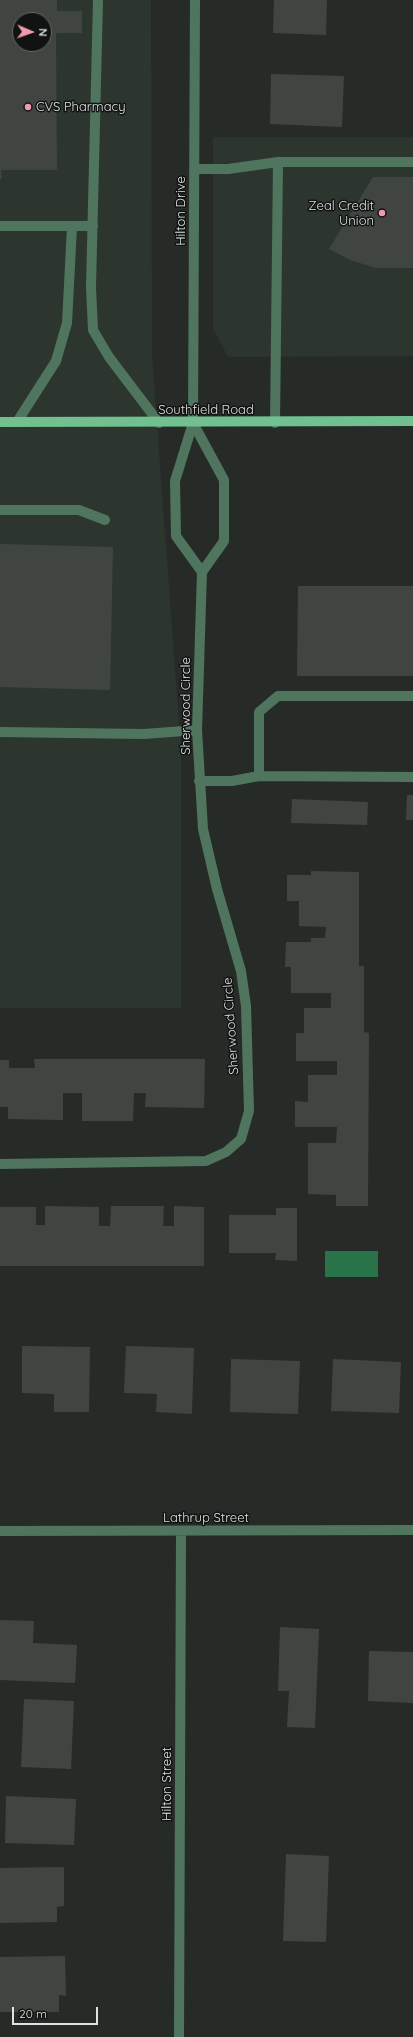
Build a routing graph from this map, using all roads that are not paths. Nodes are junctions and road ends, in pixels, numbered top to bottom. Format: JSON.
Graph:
{"nodes":[{"id":1,"x":98,"y":0,"type":"edge"},
{"id":2,"x":195,"y":0,"type":"edge"},
{"id":3,"x":278,"y":162,"type":"junction"},
{"id":4,"x":413,"y":162,"type":"edge"},
{"id":5,"x":194,"y":168,"type":"junction"},
{"id":6,"x":0,"y":226,"type":"edge"},
{"id":7,"x":72,"y":226,"type":"junction"},
{"id":8,"x":93,"y":226,"type":"junction"},
{"id":9,"x":413,"y":421,"type":"edge"},
{"id":10,"x":0,"y":422,"type":"edge"},
{"id":11,"x":17,"y":422,"type":"junction"},
{"id":12,"x":159,"y":423,"type":"junction"},
{"id":13,"x":193,"y":423,"type":"junction"},
{"id":14,"x":275,"y":423,"type":"junction"},
{"id":15,"x":0,"y":510,"type":"edge"},
{"id":16,"x":105,"y":520,"type":"dead end"},
{"id":17,"x":202,"y":572,"type":"junction"},
{"id":18,"x":413,"y":696,"type":"edge"},
{"id":19,"x":197,"y":730,"type":"junction"},
{"id":20,"x":0,"y":732,"type":"edge"},
{"id":21,"x":259,"y":776,"type":"junction"},
{"id":22,"x":413,"y":777,"type":"edge"},
{"id":23,"x":200,"y":781,"type":"junction"},
{"id":24,"x":0,"y":1164,"type":"edge"},
{"id":25,"x":413,"y":1530,"type":"edge"},
{"id":26,"x":0,"y":1531,"type":"edge"},
{"id":27,"x":181,"y":1531,"type":"junction"},
{"id":28,"x":179,"y":2037,"type":"edge"}],
"edges":[{"from":1,"to":8,"type":"street"},
{"from":2,"to":5,"type":"street","name":"Hilton Drive"},
{"from":3,"to":4,"type":"street"},
{"from":3,"to":5,"type":"street"},
{"from":3,"to":14,"type":"street"},
{"from":5,"to":13,"type":"street","name":"Hilton Drive"},
{"from":6,"to":7,"type":"street"},
{"from":7,"to":8,"type":"street"},
{"from":7,"to":11,"type":"street"},
{"from":8,"to":12,"type":"street"},
{"from":9,"to":14,"type":"main road","name":"Southfield Road"},
{"from":10,"to":11,"type":"main road","name":"Southfield Road"},
{"from":11,"to":12,"type":"main road","name":"Southfield Road"},
{"from":12,"to":13,"type":"main road","name":"Southfield Road"},
{"from":13,"to":14,"type":"main road","name":"Southfield Road"},
{"from":13,"to":17,"type":"street"},
{"from":13,"to":17,"type":"street"},
{"from":15,"to":16,"type":"street"},
{"from":17,"to":19,"type":"street","name":"Sherwood Circle"},
{"from":18,"to":21,"type":"street"},
{"from":19,"to":20,"type":"street"},
{"from":19,"to":23,"type":"street","name":"Sherwood Circle"},
{"from":21,"to":22,"type":"street"},
{"from":21,"to":23,"type":"street"},
{"from":23,"to":24,"type":"street","name":"Sherwood Circle"},
{"from":25,"to":27,"type":"street","name":"Lathrup Street"},
{"from":26,"to":27,"type":"street","name":"Lathrup Street"},
{"from":27,"to":28,"type":"street","name":"Hilton Street"}]}
